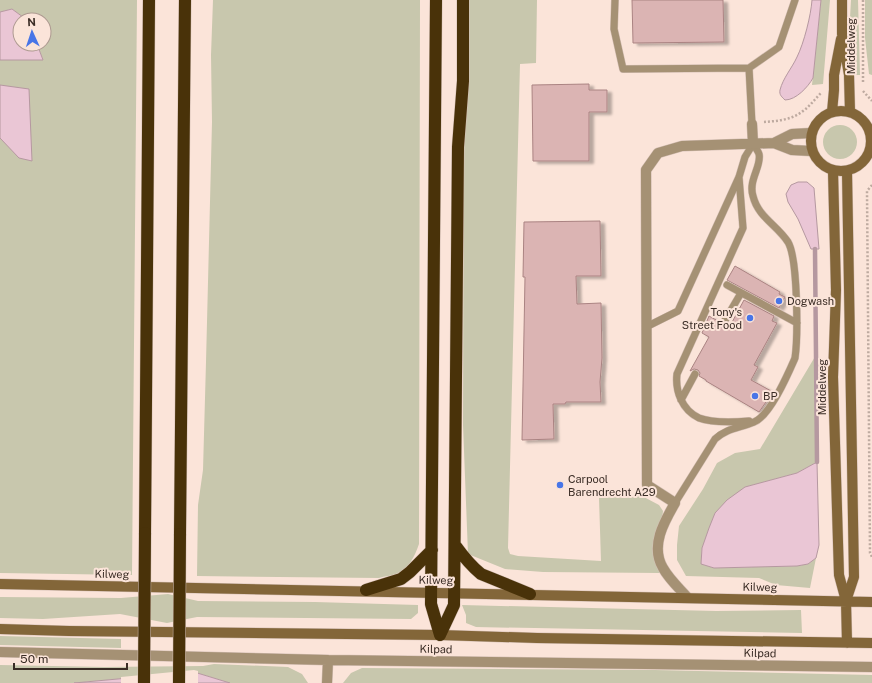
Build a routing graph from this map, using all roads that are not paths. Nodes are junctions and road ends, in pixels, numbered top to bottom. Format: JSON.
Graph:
{"nodes":[{"id":1,"x":142,"y":0,"type":"edge"},
{"id":2,"x":149,"y":0,"type":"edge"},
{"id":3,"x":185,"y":0,"type":"edge"},
{"id":4,"x":436,"y":0,"type":"edge"},
{"id":5,"x":463,"y":0,"type":"edge"},
{"id":6,"x":615,"y":0,"type":"edge"},
{"id":7,"x":795,"y":0,"type":"edge"},
{"id":8,"x":842,"y":0,"type":"edge"},
{"id":9,"x":842,"y":34,"type":"junction"},
{"id":10,"x":148,"y":60,"type":"junction"},
{"id":11,"x":749,"y":68,"type":"junction"},
{"id":12,"x":832,"y":112,"type":"junction"},
{"id":13,"x":850,"y":112,"type":"junction"},
{"id":14,"x":752,"y":124,"type":"joint"},
{"id":15,"x":811,"y":133,"type":"junction"},
{"id":16,"x":871,"y":134,"type":"edge"},
{"id":17,"x":774,"y":143,"type":"junction"},
{"id":18,"x":753,"y":144,"type":"junction"},
{"id":19,"x":811,"y":150,"type":"junction"},
{"id":20,"x":871,"y":151,"type":"edge"},
{"id":21,"x":834,"y":171,"type":"junction"},
{"id":22,"x":847,"y":171,"type":"junction"},
{"id":23,"x":739,"y":177,"type":"junction"},
{"id":24,"x":727,"y":285,"type":"dead end"},
{"id":25,"x":741,"y":293,"type":"junction"},
{"id":26,"x":724,"y":322,"type":"dead end"},
{"id":27,"x":796,"y":323,"type":"junction"},
{"id":28,"x":646,"y":326,"type":"junction"},
{"id":29,"x":695,"y":374,"type":"dead end"},
{"id":30,"x":681,"y":400,"type":"junction"},
{"id":31,"x":760,"y":419,"type":"junction"},
{"id":32,"x":675,"y":503,"type":"junction"},
{"id":33,"x":455,"y":545,"type":"junction"},
{"id":34,"x":432,"y":550,"type":"junction"},
{"id":35,"x":0,"y":584,"type":"edge"},
{"id":36,"x":366,"y":590,"type":"junction"},
{"id":37,"x":432,"y":592,"type":"junction"},
{"id":38,"x":455,"y":593,"type":"junction"},
{"id":39,"x":530,"y":594,"type":"junction"},
{"id":40,"x":687,"y":597,"type":"junction"},
{"id":41,"x":846,"y":601,"type":"junction"},
{"id":42,"x":872,"y":602,"type":"edge"},
{"id":43,"x":0,"y":629,"type":"edge"},
{"id":44,"x":440,"y":635,"type":"junction"},
{"id":45,"x":847,"y":643,"type":"junction"},
{"id":46,"x":872,"y":643,"type":"edge"},
{"id":47,"x":0,"y":652,"type":"edge"},
{"id":48,"x":328,"y":660,"type":"junction"},
{"id":49,"x":872,"y":667,"type":"edge"},
{"id":50,"x":144,"y":683,"type":"edge"},
{"id":51,"x":179,"y":683,"type":"edge"},
{"id":52,"x":327,"y":683,"type":"edge"}],
"edges":[{"from":1,"to":10,"type":"highway"},
{"from":2,"to":10,"type":"highway"},
{"from":3,"to":51,"type":"highway","bridge":true},
{"from":4,"to":34,"type":"highway"},
{"from":5,"to":33,"type":"highway"},
{"from":6,"to":11,"type":"lane"},
{"from":7,"to":11,"type":"lane"},
{"from":8,"to":9,"type":"main road","name":"Middelweg"},
{"from":9,"to":12,"type":"main road","name":"Middelweg"},
{"from":9,"to":13,"type":"main road","name":"Middelweg"},
{"from":10,"to":50,"type":"highway","bridge":true},
{"from":11,"to":14,"type":"lane"},
{"from":12,"to":13,"type":"main road"},
{"from":12,"to":15,"type":"main road"},
{"from":13,"to":16,"type":"main road"},
{"from":14,"to":18,"type":"street"},
{"from":15,"to":17,"type":"street"},
{"from":15,"to":19,"type":"main road"},
{"from":16,"to":20,"type":"main road"},
{"from":17,"to":18,"type":"street"},
{"from":17,"to":19,"type":"street"},
{"from":18,"to":23,"type":"lane"},
{"from":18,"to":27,"type":"lane"},
{"from":18,"to":28,"type":"street"},
{"from":19,"to":21,"type":"main road"},
{"from":20,"to":22,"type":"main road"},
{"from":21,"to":22,"type":"main road"},
{"from":21,"to":41,"type":"main road","name":"Middelweg"},
{"from":22,"to":41,"type":"main road","name":"Middelweg"},
{"from":23,"to":28,"type":"lane"},
{"from":23,"to":30,"type":"lane"},
{"from":24,"to":25,"type":"lane"},
{"from":25,"to":26,"type":"lane"},
{"from":25,"to":27,"type":"lane"},
{"from":27,"to":31,"type":"lane"},
{"from":28,"to":32,"type":"street"},
{"from":29,"to":30,"type":"lane"},
{"from":30,"to":31,"type":"lane"},
{"from":31,"to":32,"type":"lane"},
{"from":32,"to":40,"type":"street"},
{"from":33,"to":38,"type":"highway"},
{"from":33,"to":39,"type":"highway"},
{"from":34,"to":36,"type":"highway"},
{"from":34,"to":37,"type":"highway"},
{"from":35,"to":36,"type":"main road","name":"Kilweg"},
{"from":36,"to":37,"type":"main road","name":"Kilweg"},
{"from":37,"to":38,"type":"main road","name":"Kilweg"},
{"from":37,"to":44,"type":"highway"},
{"from":38,"to":39,"type":"main road","name":"Kilweg"},
{"from":38,"to":44,"type":"highway"},
{"from":39,"to":40,"type":"main road","name":"Kilweg"},
{"from":40,"to":41,"type":"main road","name":"Kilweg"},
{"from":41,"to":42,"type":"main road","name":"Kilweg"},
{"from":41,"to":45,"type":"main road","name":"Middelweg"},
{"from":43,"to":44,"type":"main road"},
{"from":44,"to":45,"type":"main road"},
{"from":45,"to":46,"type":"main road"},
{"from":47,"to":48,"type":"street","name":"Kilpad"},
{"from":48,"to":49,"type":"street","name":"Kilpad"},
{"from":48,"to":52,"type":"street"}]}
